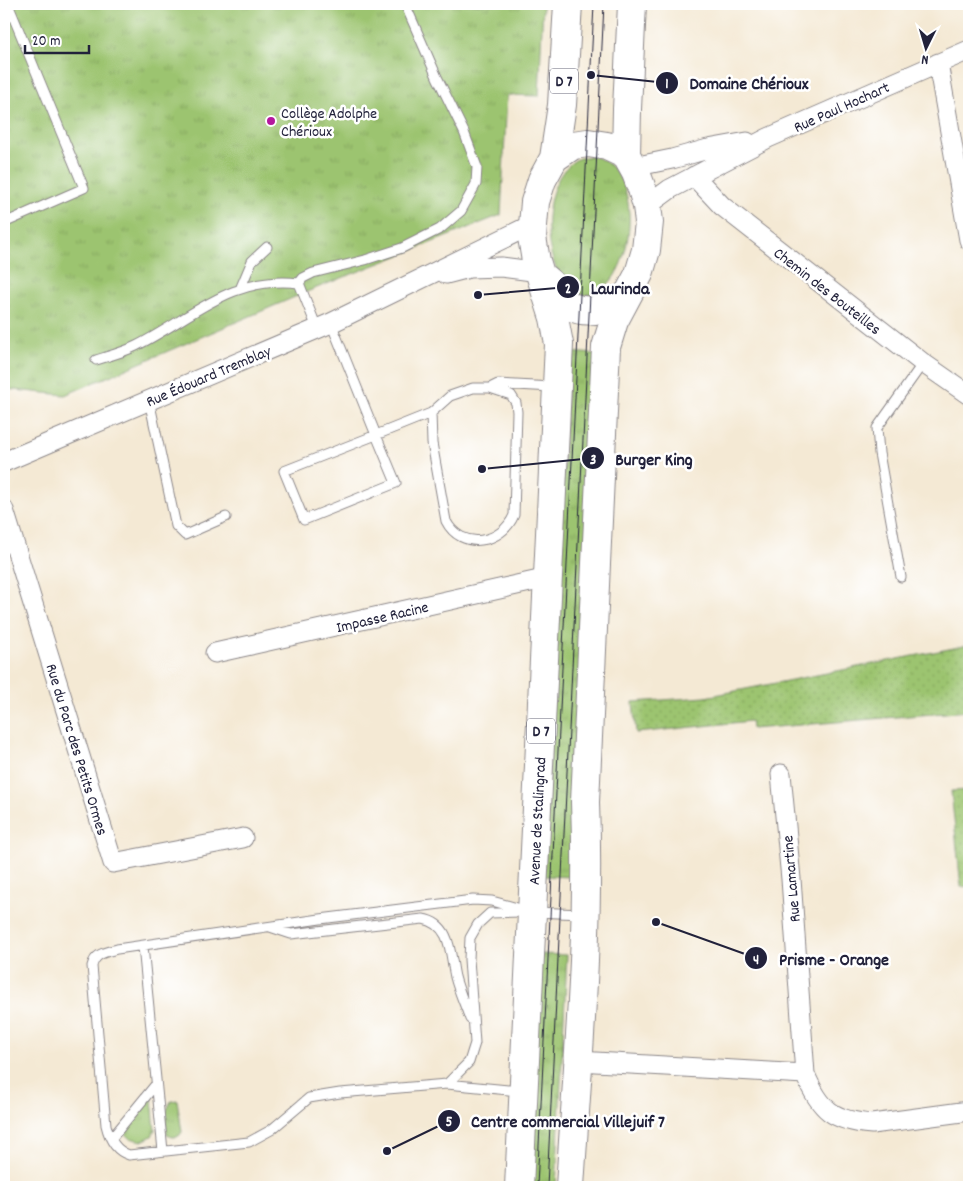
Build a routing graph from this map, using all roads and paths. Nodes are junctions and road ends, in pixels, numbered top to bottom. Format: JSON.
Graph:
{"nodes":[{"id":1,"x":8,"y":4,"type":"edge"},
{"id":2,"x":405,"y":4,"type":"edge"},
{"id":3,"x":568,"y":4,"type":"edge"},
{"id":4,"x":632,"y":4,"type":"edge"},
{"id":5,"x":969,"y":50,"type":"edge"},
{"id":6,"x":938,"y":63,"type":"junction"},
{"id":7,"x":768,"y":138,"type":"junction"},
{"id":8,"x":554,"y":158,"type":"junction"},
{"id":9,"x":630,"y":161,"type":"junction"},
{"id":10,"x":694,"y":176,"type":"junction"},
{"id":11,"x":648,"y":206,"type":"junction"},
{"id":12,"x":4,"y":223,"type":"edge"},
{"id":13,"x":533,"y":224,"type":"junction"},
{"id":14,"x":969,"y":240,"type":"edge"},
{"id":15,"x":267,"y":247,"type":"dead end"},
{"id":16,"x":541,"y":274,"type":"junction"},
{"id":17,"x":299,"y":283,"type":"junction"},
{"id":18,"x":411,"y":283,"type":"junction"},
{"id":19,"x":241,"y":287,"type":"junction"},
{"id":20,"x":627,"y":295,"type":"junction"},
{"id":21,"x":324,"y":325,"type":"junction"},
{"id":22,"x":96,"y":360,"type":"dead end"},
{"id":23,"x":923,"y":363,"type":"junction"},
{"id":24,"x":557,"y":387,"type":"junction"},
{"id":25,"x":490,"y":388,"type":"junction"},
{"id":26,"x":969,"y":395,"type":"edge"},
{"id":27,"x":149,"y":400,"type":"junction"},
{"id":28,"x":431,"y":413,"type":"junction"},
{"id":29,"x":376,"y":434,"type":"junction"},
{"id":30,"x":4,"y":462,"type":"edge"},
{"id":31,"x":4,"y":510,"type":"edge"},
{"id":32,"x":226,"y":517,"type":"dead end"},
{"id":33,"x":901,"y":577,"type":"dead end"},
{"id":34,"x":548,"y":578,"type":"junction"},
{"id":35,"x":215,"y":653,"type":"dead end"},
{"id":36,"x":781,"y":774,"type":"dead end"},
{"id":37,"x":243,"y":838,"type":"dead end"},
{"id":38,"x":530,"y":912,"type":"junction"},
{"id":39,"x":586,"y":915,"type":"junction"},
{"id":40,"x":269,"y":926,"type":"junction"},
{"id":41,"x":143,"y":946,"type":"junction"},
{"id":42,"x":474,"y":1028,"type":"junction"},
{"id":43,"x":578,"y":1061,"type":"junction"},
{"id":44,"x":805,"y":1074,"type":"junction"},
{"id":45,"x":156,"y":1084,"type":"junction"},
{"id":46,"x":447,"y":1084,"type":"junction"},
{"id":47,"x":523,"y":1091,"type":"junction"},
{"id":48,"x":969,"y":1111,"type":"edge"},
{"id":49,"x":111,"y":1139,"type":"junction"},
{"id":50,"x":163,"y":1151,"type":"junction"},
{"id":51,"x":519,"y":1187,"type":"edge"},
{"id":52,"x":570,"y":1187,"type":"edge"}],
"edges":[{"from":1,"to":12,"type":"lane"},
{"from":2,"to":17,"type":"lane"},
{"from":3,"to":8,"type":"main road","number":"D 7"},
{"from":4,"to":9,"type":"main road"},
{"from":5,"to":6,"type":"street","name":"Rue Paul Hochart"},
{"from":6,"to":7,"type":"street","name":"Rue Paul Hochart"},
{"from":6,"to":14,"type":"street"},
{"from":7,"to":9,"type":"street","name":"Rue Paul Hochart"},
{"from":7,"to":10,"type":"street","name":"Rue Paul Hochart"},
{"from":8,"to":9,"type":"main road","number":"D 7"},
{"from":8,"to":13,"type":"main road","number":"D 7"},
{"from":9,"to":11,"type":"main road"},
{"from":10,"to":11,"type":"street","name":"Rue Paul Hochart"},
{"from":10,"to":23,"type":"street","name":"Chemin des Bouteilles"},
{"from":11,"to":20,"type":"main road"},
{"from":13,"to":16,"type":"main road","number":"D 7"},
{"from":13,"to":18,"type":"street","name":"Rue Édouard Tremblay"},
{"from":15,"to":19,"type":"lane"},
{"from":16,"to":18,"type":"street","name":"Rue Édouard Tremblay"},
{"from":16,"to":20,"type":"main road"},
{"from":16,"to":24,"type":"main road","name":"Avenue de Stalingrad","number":"D 7"},
{"from":17,"to":19,"type":"lane"},
{"from":17,"to":21,"type":"lane"},
{"from":18,"to":21,"type":"street","name":"Rue Édouard Tremblay"},
{"from":19,"to":22,"type":"lane"},
{"from":20,"to":39,"type":"main road"},
{"from":21,"to":27,"type":"street","name":"Rue Édouard Tremblay"},
{"from":21,"to":29,"type":"lane"},
{"from":23,"to":26,"type":"street","name":"Chemin des Bouteilles"},
{"from":23,"to":33,"type":"lane"},
{"from":24,"to":25,"type":"lane"},
{"from":24,"to":34,"type":"main road","name":"Avenue de Stalingrad","number":"D 7"},
{"from":25,"to":28,"type":"lane"},
{"from":25,"to":28,"type":"lane"},
{"from":27,"to":30,"type":"street","name":"Rue Édouard Tremblay"},
{"from":27,"to":32,"type":"lane"},
{"from":28,"to":29,"type":"lane"},
{"from":29,"to":29,"type":"lane"},
{"from":31,"to":37,"type":"street","name":"Rue du Parc des Petits Ormes"},
{"from":34,"to":35,"type":"street","name":"Impasse Racine"},
{"from":34,"to":38,"type":"main road","name":"Avenue de Stalingrad","number":"D 7"},
{"from":36,"to":44,"type":"street","name":"Rue Lamartine"},
{"from":38,"to":39,"type":"lane"},
{"from":38,"to":40,"type":"lane"},
{"from":38,"to":42,"type":"lane"},
{"from":38,"to":47,"type":"main road","name":"Avenue de Stalingrad","number":"D 7"},
{"from":39,"to":43,"type":"main road"},
{"from":40,"to":41,"type":"lane"},
{"from":40,"to":42,"type":"lane"},
{"from":41,"to":45,"type":"lane"},
{"from":41,"to":49,"type":"lane"},
{"from":42,"to":46,"type":"lane"},
{"from":43,"to":44,"type":"street"},
{"from":43,"to":52,"type":"main road"},
{"from":44,"to":48,"type":"street","name":"Rue Lamartine"},
{"from":45,"to":49,"type":"lane"},
{"from":45,"to":50,"type":"lane"},
{"from":46,"to":47,"type":"lane"},
{"from":46,"to":50,"type":"lane"},
{"from":47,"to":51,"type":"main road","name":"Avenue de Stalingrad","number":"D 7"},
{"from":49,"to":50,"type":"lane"}]}
